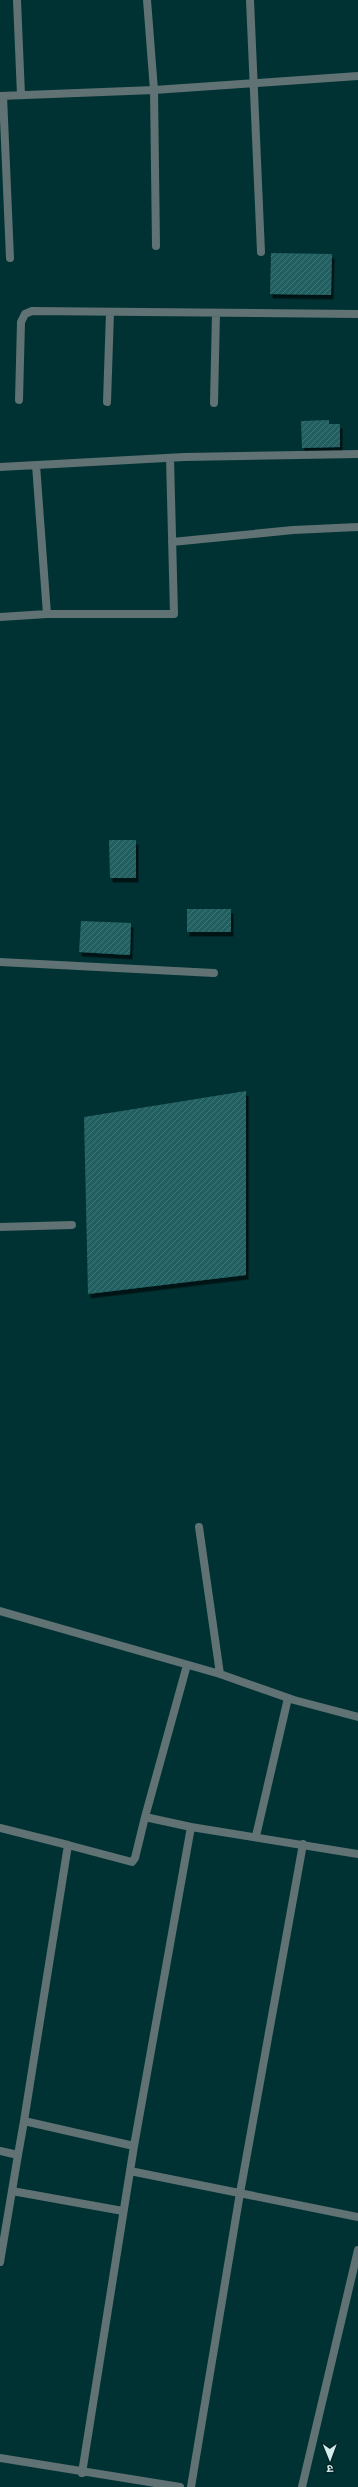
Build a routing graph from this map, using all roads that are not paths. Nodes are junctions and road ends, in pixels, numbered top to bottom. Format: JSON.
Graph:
{"nodes":[{"id":1,"x":17,"y":0,"type":"edge"},
{"id":2,"x":147,"y":0,"type":"edge"},
{"id":3,"x":250,"y":0,"type":"edge"},
{"id":4,"x":358,"y":76,"type":"edge"},
{"id":5,"x":253,"y":82,"type":"junction"},
{"id":6,"x":154,"y":90,"type":"junction"},
{"id":7,"x":21,"y":95,"type":"junction"},
{"id":8,"x":1,"y":96,"type":"edge"},
{"id":9,"x":156,"y":246,"type":"dead end"},
{"id":10,"x":261,"y":252,"type":"dead end"},
{"id":11,"x":10,"y":258,"type":"dead end"},
{"id":12,"x":110,"y":312,"type":"junction"},
{"id":13,"x":216,"y":313,"type":"junction"},
{"id":14,"x":358,"y":314,"type":"edge"},
{"id":15,"x":19,"y":400,"type":"dead end"},
{"id":16,"x":107,"y":402,"type":"dead end"},
{"id":17,"x":214,"y":403,"type":"dead end"},
{"id":18,"x":358,"y":454,"type":"edge"},
{"id":19,"x":170,"y":458,"type":"junction"},
{"id":20,"x":36,"y":465,"type":"junction"},
{"id":21,"x":0,"y":467,"type":"edge"},
{"id":22,"x":358,"y":527,"type":"edge"},
{"id":23,"x":172,"y":542,"type":"junction"},
{"id":24,"x":47,"y":614,"type":"junction"},
{"id":25,"x":0,"y":616,"type":"edge"},
{"id":26,"x":0,"y":962,"type":"edge"},
{"id":27,"x":214,"y":973,"type":"dead end"},
{"id":28,"x":72,"y":1225,"type":"dead end"},
{"id":29,"x":0,"y":1227,"type":"edge"},
{"id":30,"x":199,"y":1527,"type":"dead end"},
{"id":31,"x":0,"y":1612,"type":"edge"},
{"id":32,"x":187,"y":1665,"type":"junction"},
{"id":33,"x":220,"y":1674,"type":"junction"},
{"id":34,"x":288,"y":1698,"type":"junction"},
{"id":35,"x":358,"y":1717,"type":"edge"},
{"id":36,"x":145,"y":1816,"type":"junction"},
{"id":37,"x":191,"y":1826,"type":"junction"},
{"id":38,"x":0,"y":1828,"type":"edge"},
{"id":39,"x":256,"y":1836,"type":"junction"},
{"id":40,"x":303,"y":1844,"type":"junction"},
{"id":41,"x":68,"y":1845,"type":"junction"},
{"id":42,"x":358,"y":1854,"type":"edge"},
{"id":43,"x":24,"y":2121,"type":"junction"},
{"id":44,"x":134,"y":2146,"type":"junction"},
{"id":45,"x":0,"y":2151,"type":"edge"},
{"id":46,"x":18,"y":2155,"type":"junction"},
{"id":47,"x":130,"y":2171,"type":"junction"},
{"id":48,"x":12,"y":2191,"type":"junction"},
{"id":49,"x":240,"y":2193,"type":"junction"},
{"id":50,"x":124,"y":2211,"type":"junction"},
{"id":51,"x":358,"y":2217,"type":"edge"},
{"id":52,"x":358,"y":2250,"type":"edge"},
{"id":53,"x":0,"y":2262,"type":"edge"},
{"id":54,"x":0,"y":2458,"type":"edge"},
{"id":55,"x":82,"y":2473,"type":"junction"},
{"id":56,"x":180,"y":2487,"type":"edge"},
{"id":57,"x":191,"y":2487,"type":"edge"},
{"id":58,"x":302,"y":2487,"type":"edge"}],
"edges":[{"from":1,"to":7,"type":"street"},
{"from":2,"to":6,"type":"street"},
{"from":3,"to":5,"type":"street"},
{"from":4,"to":5,"type":"street"},
{"from":5,"to":6,"type":"street"},
{"from":5,"to":10,"type":"street"},
{"from":6,"to":7,"type":"street"},
{"from":6,"to":9,"type":"street"},
{"from":7,"to":8,"type":"street"},
{"from":8,"to":11,"type":"street"},
{"from":12,"to":13,"type":"street"},
{"from":12,"to":15,"type":"street"},
{"from":12,"to":16,"type":"street"},
{"from":13,"to":14,"type":"street"},
{"from":13,"to":17,"type":"street"},
{"from":18,"to":19,"type":"street"},
{"from":19,"to":20,"type":"street"},
{"from":19,"to":23,"type":"street"},
{"from":20,"to":21,"type":"street"},
{"from":20,"to":24,"type":"street"},
{"from":22,"to":23,"type":"street"},
{"from":23,"to":24,"type":"street"},
{"from":24,"to":25,"type":"street"},
{"from":26,"to":27,"type":"street"},
{"from":28,"to":29,"type":"street"},
{"from":30,"to":33,"type":"street"},
{"from":31,"to":32,"type":"street"},
{"from":32,"to":33,"type":"street"},
{"from":32,"to":36,"type":"street"},
{"from":33,"to":34,"type":"street"},
{"from":34,"to":35,"type":"street"},
{"from":34,"to":39,"type":"street"},
{"from":36,"to":37,"type":"street"},
{"from":36,"to":41,"type":"street"},
{"from":37,"to":39,"type":"street"},
{"from":37,"to":44,"type":"street"},
{"from":38,"to":41,"type":"street"},
{"from":39,"to":40,"type":"street"},
{"from":40,"to":42,"type":"street"},
{"from":40,"to":49,"type":"street"},
{"from":41,"to":43,"type":"street"},
{"from":43,"to":44,"type":"street"},
{"from":43,"to":46,"type":"street"},
{"from":44,"to":47,"type":"street"},
{"from":45,"to":46,"type":"street"},
{"from":46,"to":48,"type":"street"},
{"from":47,"to":49,"type":"street"},
{"from":47,"to":50,"type":"street"},
{"from":48,"to":50,"type":"street"},
{"from":48,"to":53,"type":"street"},
{"from":49,"to":51,"type":"street"},
{"from":49,"to":57,"type":"street"},
{"from":50,"to":55,"type":"street"},
{"from":52,"to":58,"type":"street"},
{"from":54,"to":55,"type":"street"},
{"from":55,"to":56,"type":"street"}]}
